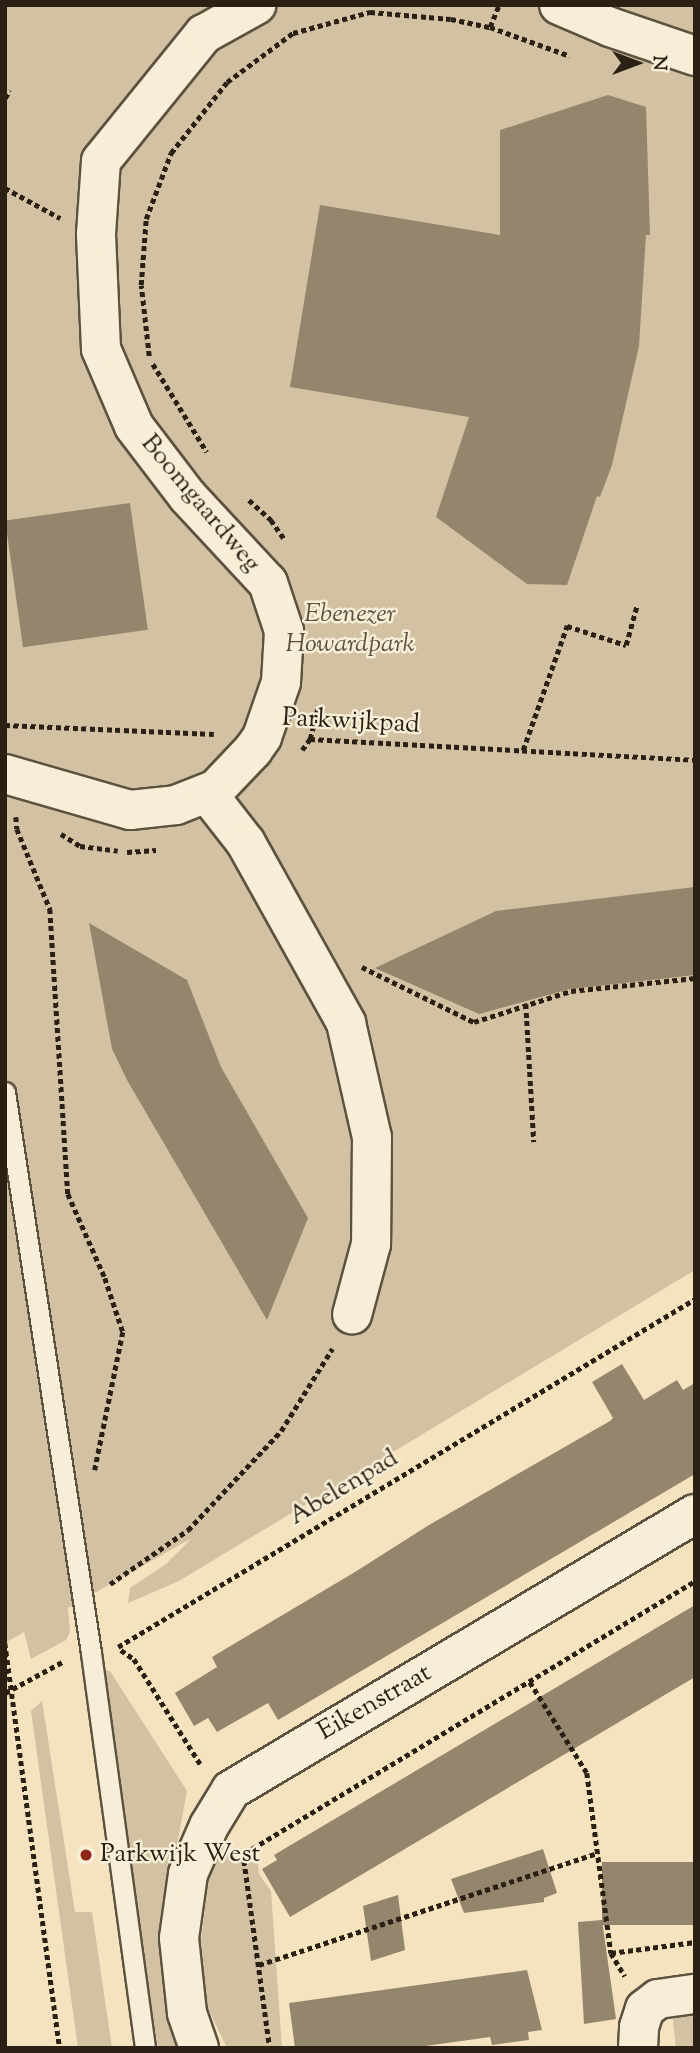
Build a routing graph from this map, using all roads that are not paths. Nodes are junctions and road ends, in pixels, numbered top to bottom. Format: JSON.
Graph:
{"nodes":[{"id":1,"x":256,"y":5,"type":"edge"},
{"id":2,"x":559,"y":5,"type":"edge"},
{"id":3,"x":695,"y":56,"type":"edge"},
{"id":4,"x":7,"y":774,"type":"edge"},
{"id":5,"x":207,"y":793,"type":"junction"},
{"id":6,"x":5,"y":1092,"type":"edge"},
{"id":7,"x":352,"y":1315,"type":"road end"},
{"id":8,"x":695,"y":1514,"type":"edge"},
{"id":9,"x":695,"y":1994,"type":"edge"},
{"id":10,"x":145,"y":2048,"type":"edge"},
{"id":11,"x":199,"y":2048,"type":"edge"},
{"id":12,"x":638,"y":2048,"type":"edge"}],
"edges":[{"from":1,"to":5,"type":"street","name":"Boomgaardweg"},
{"from":2,"to":3,"type":"street"},
{"from":4,"to":5,"type":"street","name":"Boomgaardweg"},
{"from":5,"to":7,"type":"street"},
{"from":6,"to":10,"type":"lane"},
{"from":8,"to":11,"type":"street","name":"Eikenstraat"},
{"from":9,"to":12,"type":"street"}]}
